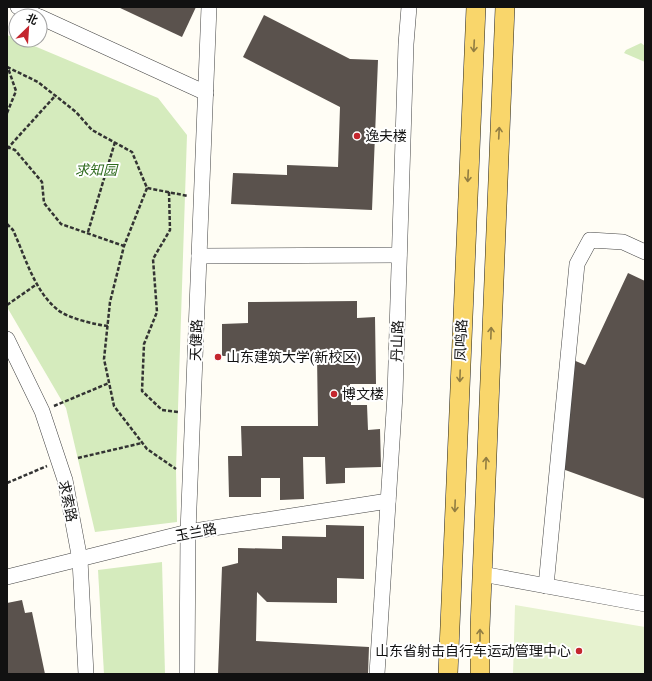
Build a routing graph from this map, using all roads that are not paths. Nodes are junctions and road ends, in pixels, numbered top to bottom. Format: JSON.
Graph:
{"nodes":[{"id":1,"x":209,"y":7,"type":"edge"},
{"id":2,"x":409,"y":7,"type":"edge"},
{"id":3,"x":476,"y":7,"type":"edge"},
{"id":4,"x":505,"y":7,"type":"edge"},
{"id":5,"x":48,"y":21,"type":"edge"},
{"id":6,"x":206,"y":93,"type":"junction"},
{"id":7,"x":645,"y":252,"type":"edge"},
{"id":8,"x":399,"y":255,"type":"junction"},
{"id":9,"x":199,"y":256,"type":"junction"},
{"id":10,"x":7,"y":339,"type":"edge"},
{"id":11,"x":388,"y":501,"type":"junction"},
{"id":12,"x":188,"y":532,"type":"junction"},
{"id":13,"x":80,"y":560,"type":"junction"},
{"id":14,"x":482,"y":574,"type":"junction"},
{"id":15,"x":7,"y":577,"type":"edge"},
{"id":16,"x":546,"y":586,"type":"junction"},
{"id":17,"x":645,"y":604,"type":"edge"},
{"id":18,"x":86,"y":674,"type":"edge"},
{"id":19,"x":187,"y":674,"type":"edge"},
{"id":20,"x":377,"y":674,"type":"edge"},
{"id":21,"x":448,"y":674,"type":"edge"},
{"id":22,"x":480,"y":674,"type":"edge"}],
"edges":[{"from":1,"to":6,"type":"street","name":"天健路"},
{"from":2,"to":8,"type":"street","name":"丹山路"},
{"from":3,"to":21,"type":"main road","name":"凤鸣路","one_way":true},
{"from":14,"to":4,"type":"main road","name":"凤鸣路","one_way":true},
{"from":5,"to":6,"type":"street"},
{"from":6,"to":9,"type":"street","name":"天健路"},
{"from":7,"to":16,"type":"street"},
{"from":8,"to":9,"type":"street"},
{"from":8,"to":11,"type":"street","name":"丹山路"},
{"from":9,"to":12,"type":"street","name":"天健路"},
{"from":10,"to":13,"type":"street","name":"求索路"},
{"from":11,"to":12,"type":"street","name":"玉兰路"},
{"from":11,"to":20,"type":"street","name":"丹山路"},
{"from":12,"to":13,"type":"street","name":"玉兰路"},
{"from":12,"to":19,"type":"street","name":"天健路"},
{"from":13,"to":15,"type":"street","name":"玉兰路"},
{"from":13,"to":18,"type":"street","name":"求索路"},
{"from":14,"to":16,"type":"street"},
{"from":22,"to":14,"type":"main road","name":"凤鸣路","one_way":true},
{"from":16,"to":17,"type":"street"}]}
